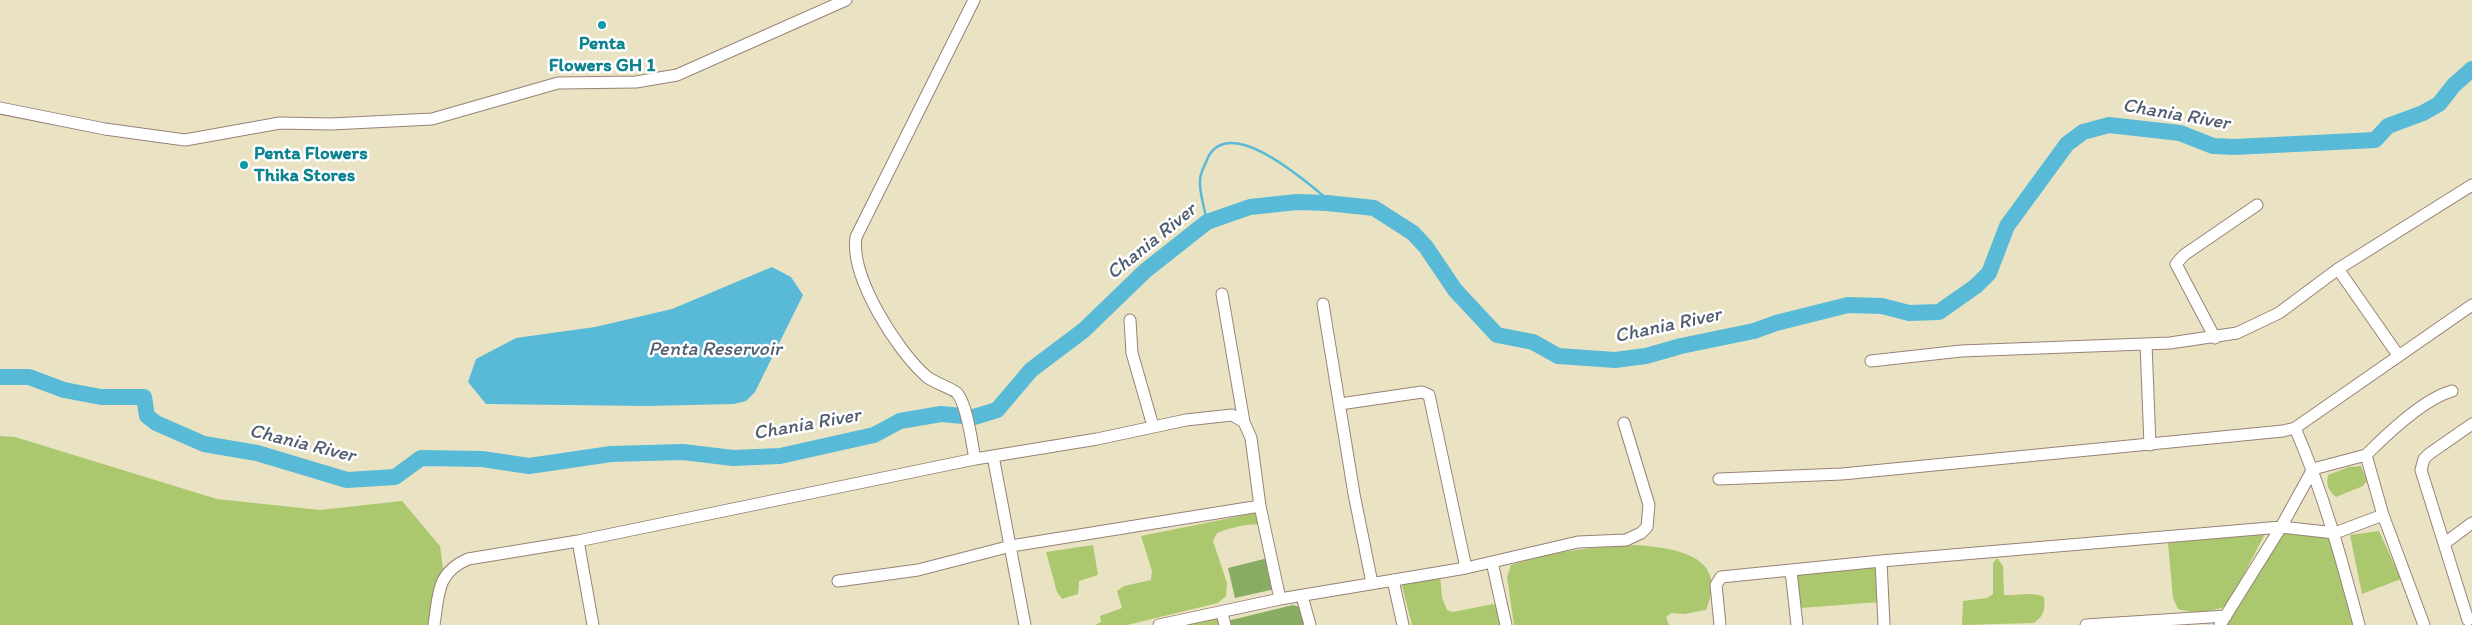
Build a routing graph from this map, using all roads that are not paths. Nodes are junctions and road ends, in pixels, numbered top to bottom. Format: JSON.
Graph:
{"nodes":[{"id":1,"x":846,"y":0,"type":"edge"},
{"id":2,"x":974,"y":0,"type":"edge"},
{"id":3,"x":0,"y":108,"type":"edge"},
{"id":4,"x":2472,"y":184,"type":"edge"},
{"id":5,"x":2258,"y":205,"type":"dead end"},
{"id":6,"x":2338,"y":269,"type":"junction"},
{"id":7,"x":1222,"y":294,"type":"dead end"},
{"id":8,"x":1323,"y":304,"type":"dead end"},
{"id":9,"x":2472,"y":305,"type":"edge"},
{"id":10,"x":1130,"y":320,"type":"dead end"},
{"id":11,"x":2215,"y":338,"type":"junction"},
{"id":12,"x":2146,"y":344,"type":"junction"},
{"id":13,"x":2398,"y":355,"type":"junction"},
{"id":14,"x":1871,"y":361,"type":"dead end"},
{"id":15,"x":2452,"y":391,"type":"dead end"},
{"id":16,"x":1340,"y":404,"type":"junction"},
{"id":17,"x":1244,"y":422,"type":"junction"},
{"id":18,"x":1624,"y":423,"type":"dead end"},
{"id":19,"x":2472,"y":424,"type":"edge"},
{"id":20,"x":1153,"y":426,"type":"junction"},
{"id":21,"x":2295,"y":428,"type":"junction"},
{"id":22,"x":2150,"y":444,"type":"junction"},
{"id":23,"x":993,"y":456,"type":"junction"},
{"id":24,"x":2366,"y":456,"type":"junction"},
{"id":25,"x":975,"y":459,"type":"junction"},
{"id":26,"x":2313,"y":469,"type":"junction"},
{"id":27,"x":1719,"y":479,"type":"dead end"},
{"id":28,"x":1260,"y":506,"type":"junction"},
{"id":29,"x":2383,"y":515,"type":"junction"},
{"id":30,"x":2472,"y":523,"type":"edge"},
{"id":31,"x":2282,"y":527,"type":"junction"},
{"id":32,"x":2335,"y":533,"type":"junction"},
{"id":33,"x":578,"y":541,"type":"junction"},
{"id":34,"x":2446,"y":543,"type":"junction"},
{"id":35,"x":1011,"y":546,"type":"junction"},
{"id":36,"x":1881,"y":561,"type":"junction"},
{"id":37,"x":1492,"y":562,"type":"junction"},
{"id":38,"x":1466,"y":568,"type":"junction"},
{"id":39,"x":1791,"y":571,"type":"junction"},
{"id":40,"x":1392,"y":580,"type":"junction"},
{"id":41,"x":838,"y":581,"type":"dead end"},
{"id":42,"x":1372,"y":583,"type":"junction"},
{"id":43,"x":1302,"y":596,"type":"junction"},
{"id":44,"x":1280,"y":599,"type":"junction"},
{"id":45,"x":1222,"y":613,"type":"junction"},
{"id":46,"x":2223,"y":620,"type":"edge"},
{"id":47,"x":2468,"y":621,"type":"edge"},
{"id":48,"x":434,"y":625,"type":"edge"},
{"id":49,"x":593,"y":625,"type":"edge"},
{"id":50,"x":1026,"y":625,"type":"edge"},
{"id":51,"x":1159,"y":625,"type":"edge"},
{"id":52,"x":1225,"y":625,"type":"edge"},
{"id":53,"x":1310,"y":625,"type":"edge"},
{"id":54,"x":1403,"y":625,"type":"edge"},
{"id":55,"x":1506,"y":625,"type":"edge"},
{"id":56,"x":1720,"y":625,"type":"edge"},
{"id":57,"x":1797,"y":625,"type":"edge"},
{"id":58,"x":1884,"y":625,"type":"edge"},
{"id":59,"x":2086,"y":625,"type":"edge"},
{"id":60,"x":2359,"y":625,"type":"edge"},
{"id":61,"x":2424,"y":625,"type":"edge"}],
"edges":[{"from":1,"to":3,"type":"street"},
{"from":2,"to":25,"type":"street"},
{"from":4,"to":6,"type":"street"},
{"from":5,"to":11,"type":"street"},
{"from":6,"to":11,"type":"street"},
{"from":6,"to":13,"type":"street"},
{"from":7,"to":17,"type":"street"},
{"from":8,"to":16,"type":"street"},
{"from":9,"to":13,"type":"street"},
{"from":10,"to":20,"type":"street"},
{"from":11,"to":12,"type":"street"},
{"from":12,"to":14,"type":"street"},
{"from":12,"to":22,"type":"street"},
{"from":13,"to":21,"type":"street"},
{"from":15,"to":24,"type":"street"},
{"from":16,"to":38,"type":"street"},
{"from":16,"to":42,"type":"street"},
{"from":17,"to":20,"type":"street"},
{"from":17,"to":28,"type":"street"},
{"from":18,"to":37,"type":"street"},
{"from":19,"to":34,"type":"street"},
{"from":20,"to":23,"type":"street"},
{"from":21,"to":22,"type":"street"},
{"from":21,"to":26,"type":"street"},
{"from":22,"to":27,"type":"street"},
{"from":23,"to":25,"type":"street"},
{"from":23,"to":35,"type":"street"},
{"from":24,"to":26,"type":"street"},
{"from":24,"to":29,"type":"street"},
{"from":25,"to":33,"type":"street"},
{"from":26,"to":31,"type":"street"},
{"from":26,"to":32,"type":"street"},
{"from":28,"to":35,"type":"street"},
{"from":28,"to":44,"type":"street"},
{"from":29,"to":32,"type":"street"},
{"from":29,"to":61,"type":"street"},
{"from":30,"to":34,"type":"street"},
{"from":31,"to":32,"type":"street"},
{"from":31,"to":36,"type":"street"},
{"from":31,"to":46,"type":"street"},
{"from":32,"to":60,"type":"street"},
{"from":33,"to":48,"type":"street"},
{"from":33,"to":49,"type":"street"},
{"from":34,"to":47,"type":"street"},
{"from":35,"to":41,"type":"street"},
{"from":35,"to":50,"type":"street"},
{"from":36,"to":39,"type":"street"},
{"from":36,"to":58,"type":"street"},
{"from":37,"to":38,"type":"street"},
{"from":37,"to":55,"type":"street"},
{"from":38,"to":40,"type":"street"},
{"from":39,"to":56,"type":"street"},
{"from":39,"to":57,"type":"street"},
{"from":40,"to":42,"type":"street"},
{"from":40,"to":54,"type":"street"},
{"from":42,"to":43,"type":"street"},
{"from":43,"to":44,"type":"street"},
{"from":43,"to":53,"type":"street"},
{"from":44,"to":45,"type":"street"},
{"from":45,"to":51,"type":"street"},
{"from":45,"to":52,"type":"street"},
{"from":46,"to":59,"type":"street"}]}
